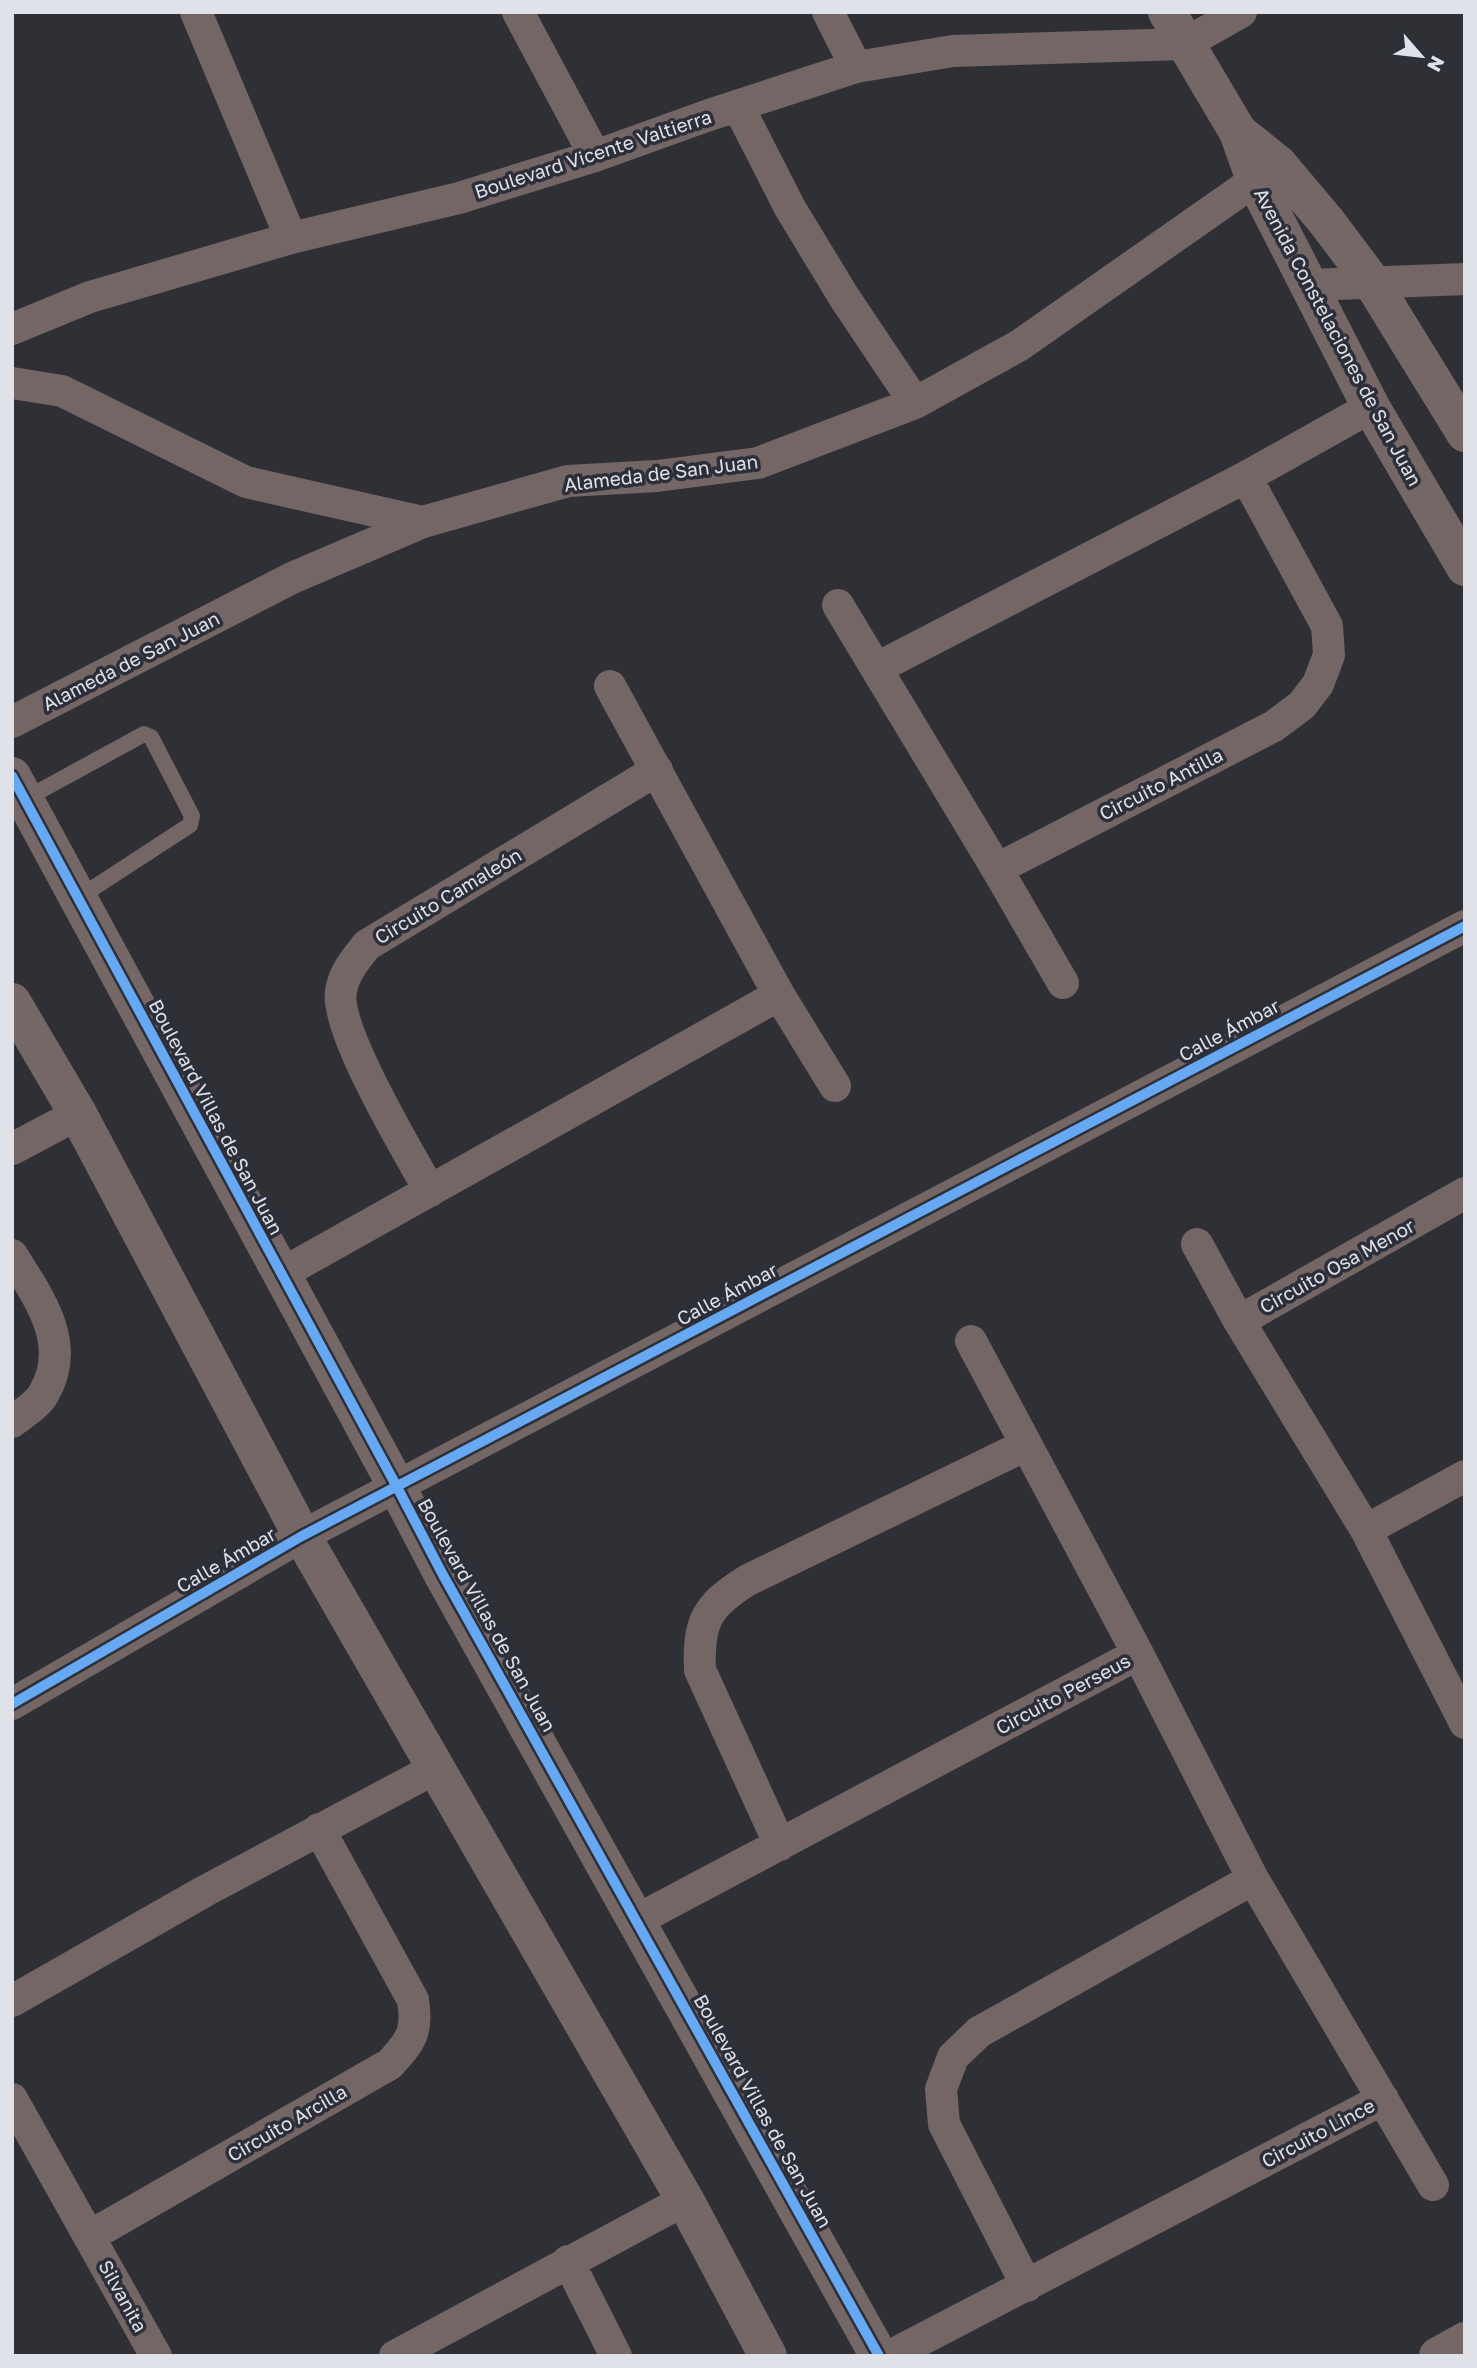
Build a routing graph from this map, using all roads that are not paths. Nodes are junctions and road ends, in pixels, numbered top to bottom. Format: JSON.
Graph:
{"nodes":[{"id":1,"x":196,"y":12,"type":"edge"},
{"id":2,"x":517,"y":12,"type":"edge"},
{"id":3,"x":828,"y":12,"type":"edge"},
{"id":4,"x":1241,"y":12,"type":"edge"},
{"id":5,"x":1176,"y":28,"type":"edge"},
{"id":6,"x":856,"y":67,"type":"junction"},
{"id":7,"x":738,"y":106,"type":"junction"},
{"id":8,"x":595,"y":156,"type":"junction"},
{"id":9,"x":1266,"y":172,"type":"junction"},
{"id":10,"x":291,"y":238,"type":"junction"},
{"id":11,"x":1465,"y":279,"type":"edge"},
{"id":12,"x":1372,"y":282,"type":"junction"},
{"id":13,"x":1310,"y":285,"type":"junction"},
{"id":14,"x":12,"y":329,"type":"edge"},
{"id":15,"x":12,"y":383,"type":"edge"},
{"id":16,"x":915,"y":403,"type":"junction"},
{"id":17,"x":1371,"y":407,"type":"junction"},
{"id":18,"x":1465,"y":433,"type":"edge"},
{"id":19,"x":1246,"y":477,"type":"junction"},
{"id":20,"x":423,"y":522,"type":"junction"},
{"id":21,"x":1465,"y":567,"type":"edge"},
{"id":22,"x":838,"y":605,"type":"dead end"},
{"id":23,"x":877,"y":668,"type":"junction"},
{"id":24,"x":610,"y":686,"type":"dead end"},
{"id":25,"x":12,"y":722,"type":"edge"},
{"id":26,"x":657,"y":770,"type":"junction"},
{"id":27,"x":18,"y":788,"type":"edge"},
{"id":28,"x":997,"y":869,"type":"junction"},
{"id":29,"x":78,"y":898,"type":"junction"},
{"id":30,"x":1465,"y":926,"type":"edge"},
{"id":31,"x":1062,"y":983,"type":"dead end"},
{"id":32,"x":779,"y":995,"type":"junction"},
{"id":33,"x":12,"y":1002,"type":"edge"},
{"id":34,"x":835,"y":1086,"type":"dead end"},
{"id":35,"x":78,"y":1114,"type":"junction"},
{"id":36,"x":12,"y":1149,"type":"edge"},
{"id":37,"x":430,"y":1191,"type":"junction"},
{"id":38,"x":1465,"y":1193,"type":"edge"},
{"id":39,"x":1197,"y":1244,"type":"dead end"},
{"id":40,"x":12,"y":1255,"type":"edge"},
{"id":41,"x":281,"y":1274,"type":"junction"},
{"id":42,"x":1239,"y":1321,"type":"junction"},
{"id":43,"x":971,"y":1341,"type":"dead end"},
{"id":44,"x":12,"y":1422,"type":"edge"},
{"id":45,"x":1026,"y":1445,"type":"junction"},
{"id":46,"x":1465,"y":1476,"type":"edge"},
{"id":47,"x":397,"y":1487,"type":"junction"},
{"id":48,"x":1366,"y":1530,"type":"junction"},
{"id":49,"x":302,"y":1536,"type":"junction"},
{"id":50,"x":1138,"y":1654,"type":"junction"},
{"id":51,"x":12,"y":1704,"type":"edge"},
{"id":52,"x":1465,"y":1723,"type":"edge"},
{"id":53,"x":436,"y":1768,"type":"junction"},
{"id":54,"x":319,"y":1829,"type":"junction"},
{"id":55,"x":780,"y":1845,"type":"junction"},
{"id":56,"x":1253,"y":1879,"type":"junction"},
{"id":57,"x":637,"y":1920,"type":"junction"},
{"id":58,"x":12,"y":2001,"type":"edge"},
{"id":59,"x":12,"y":2099,"type":"edge"},
{"id":60,"x":1383,"y":2099,"type":"junction"},
{"id":61,"x":1433,"y":2185,"type":"dead end"},
{"id":62,"x":685,"y":2200,"type":"junction"},
{"id":63,"x":90,"y":2236,"type":"junction"},
{"id":64,"x":568,"y":2261,"type":"junction"},
{"id":65,"x":1027,"y":2286,"type":"junction"},
{"id":66,"x":1465,"y":2341,"type":"edge"},
{"id":67,"x":156,"y":2356,"type":"edge"},
{"id":68,"x":395,"y":2356,"type":"edge"},
{"id":69,"x":616,"y":2356,"type":"edge"},
{"id":70,"x":768,"y":2356,"type":"edge"},
{"id":71,"x":880,"y":2356,"type":"edge"},
{"id":72,"x":890,"y":2356,"type":"edge"},
{"id":73,"x":1438,"y":2356,"type":"edge"}],
"edges":[{"from":1,"to":10,"type":"street"},
{"from":2,"to":8,"type":"street"},
{"from":3,"to":6,"type":"street"},
{"from":4,"to":5,"type":"street"},
{"from":5,"to":6,"type":"street","name":"Boulevard Vicente Valtierra"},
{"from":5,"to":9,"type":"street"},
{"from":6,"to":7,"type":"street","name":"Boulevard Vicente Valtierra"},
{"from":7,"to":8,"type":"street","name":"Boulevard Vicente Valtierra"},
{"from":7,"to":16,"type":"street"},
{"from":8,"to":10,"type":"street","name":"Boulevard Vicente Valtierra"},
{"from":9,"to":12,"type":"street","name":"Avenida Constelaciones de San Juan"},
{"from":9,"to":13,"type":"street","name":"Avenida Constelaciones de San Juan"},
{"from":9,"to":16,"type":"street","name":"Alameda de San Juan"},
{"from":10,"to":14,"type":"street","name":"Boulevard Vicente Valtierra"},
{"from":11,"to":12,"type":"street"},
{"from":12,"to":13,"type":"street"},
{"from":12,"to":18,"type":"street","name":"Avenida Constelaciones de San Juan"},
{"from":13,"to":17,"type":"street","name":"Avenida Constelaciones de San Juan"},
{"from":15,"to":20,"type":"street"},
{"from":16,"to":20,"type":"street","name":"Alameda de San Juan"},
{"from":17,"to":19,"type":"street"},
{"from":17,"to":21,"type":"street","name":"Avenida Constelaciones de San Juan"},
{"from":19,"to":23,"type":"street"},
{"from":19,"to":28,"type":"street","name":"Circuito Antilla"},
{"from":20,"to":25,"type":"street","name":"Alameda de San Juan"},
{"from":22,"to":23,"type":"street"},
{"from":23,"to":28,"type":"street"},
{"from":24,"to":26,"type":"street"},
{"from":26,"to":32,"type":"street"},
{"from":26,"to":37,"type":"street","name":"Circuito Camaleón"},
{"from":27,"to":29,"type":"street","name":"Boulevard Villas de San Juan"},
{"from":27,"to":29,"type":"lane"},
{"from":28,"to":31,"type":"street"},
{"from":29,"to":41,"type":"street","name":"Boulevard Villas de San Juan"},
{"from":30,"to":47,"type":"street","name":"Calle Ámbar"},
{"from":32,"to":34,"type":"street"},
{"from":32,"to":37,"type":"street"},
{"from":33,"to":35,"type":"street"},
{"from":35,"to":36,"type":"street"},
{"from":35,"to":49,"type":"street"},
{"from":37,"to":41,"type":"street"},
{"from":38,"to":42,"type":"street","name":"Circuito Osa Menor"},
{"from":39,"to":42,"type":"street"},
{"from":40,"to":44,"type":"street"},
{"from":41,"to":47,"type":"street","name":"Boulevard Villas de San Juan"},
{"from":42,"to":48,"type":"street","name":"Circuito Osa Menor"},
{"from":43,"to":45,"type":"street","name":"Circuito Perseus"},
{"from":45,"to":50,"type":"street","name":"Circuito Perseus"},
{"from":45,"to":55,"type":"street"},
{"from":46,"to":48,"type":"street"},
{"from":47,"to":49,"type":"street","name":"Calle Ámbar"},
{"from":47,"to":57,"type":"street","name":"Boulevard Villas de San Juan"},
{"from":48,"to":52,"type":"street","name":"Circuito Osa Menor"},
{"from":49,"to":51,"type":"street","name":"Calle Ámbar"},
{"from":49,"to":53,"type":"street"},
{"from":50,"to":55,"type":"street","name":"Circuito Perseus"},
{"from":50,"to":56,"type":"street","name":"Circuito Lince"},
{"from":53,"to":54,"type":"street"},
{"from":53,"to":62,"type":"street"},
{"from":54,"to":58,"type":"street"},
{"from":54,"to":63,"type":"street","name":"Circuito Arcilla"},
{"from":55,"to":57,"type":"street","name":"Circuito Perseus"},
{"from":56,"to":60,"type":"street","name":"Circuito Lince"},
{"from":56,"to":65,"type":"street"},
{"from":57,"to":71,"type":"street","name":"Boulevard Villas de San Juan"},
{"from":59,"to":63,"type":"street"},
{"from":60,"to":61,"type":"street"},
{"from":60,"to":65,"type":"street","name":"Circuito Lince"},
{"from":62,"to":64,"type":"street"},
{"from":62,"to":70,"type":"street"},
{"from":63,"to":67,"type":"street","name":"Silvanita"},
{"from":64,"to":68,"type":"street"},
{"from":64,"to":69,"type":"street"},
{"from":65,"to":72,"type":"street","name":"Circuito Lince"},
{"from":66,"to":73,"type":"street"}]}
